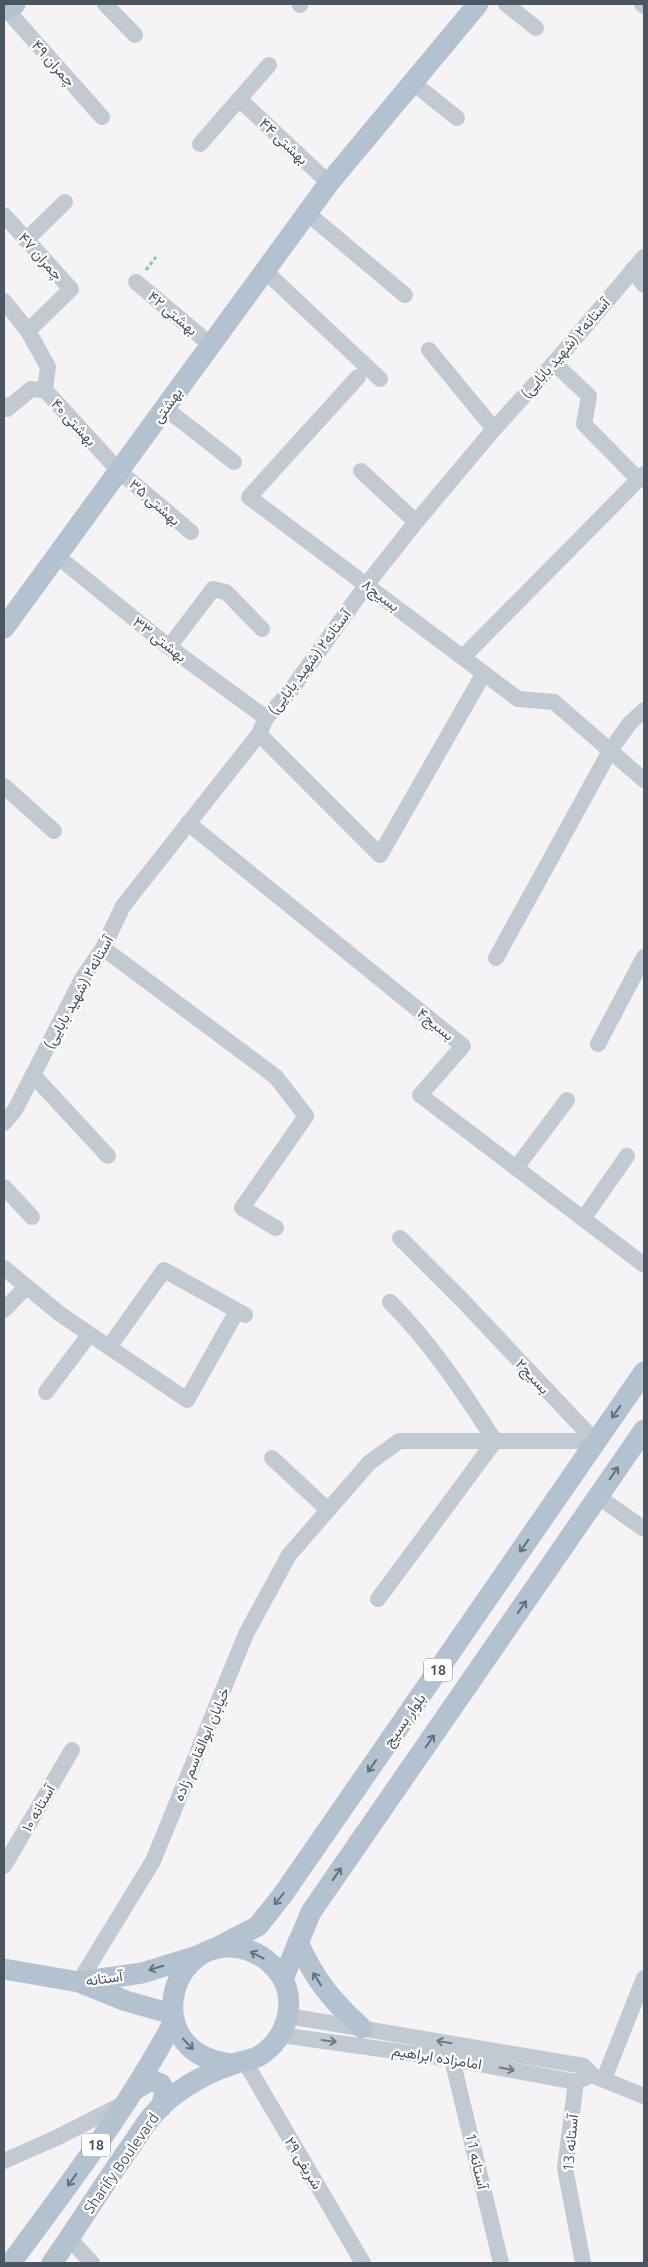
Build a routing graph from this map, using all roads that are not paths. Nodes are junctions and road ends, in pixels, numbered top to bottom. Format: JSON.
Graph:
{"nodes":[{"id":1,"x":105,"y":4,"type":"edge"},
{"id":2,"x":462,"y":4,"type":"edge"},
{"id":3,"x":478,"y":4,"type":"edge"},
{"id":4,"x":506,"y":4,"type":"edge"},
{"id":5,"x":8,"y":7,"type":"edge"},
{"id":6,"x":536,"y":28,"type":"dead end"},
{"id":7,"x":135,"y":35,"type":"dead end"},
{"id":8,"x":269,"y":65,"type":"dead end"},
{"id":9,"x":412,"y":82,"type":"junction"},
{"id":10,"x":239,"y":98,"type":"junction"},
{"id":11,"x":102,"y":117,"type":"dead end"},
{"id":12,"x":457,"y":118,"type":"dead end"},
{"id":13,"x":200,"y":144,"type":"dead end"},
{"id":14,"x":329,"y":183,"type":"junction"},
{"id":15,"x":65,"y":202,"type":"dead end"},
{"id":16,"x":308,"y":213,"type":"junction"},
{"id":17,"x":4,"y":215,"type":"edge"},
{"id":18,"x":26,"y":240,"type":"junction"},
{"id":19,"x":644,"y":257,"type":"edge"},
{"id":20,"x":265,"y":270,"type":"junction"},
{"id":21,"x":632,"y":270,"type":"junction"},
{"id":22,"x":136,"y":282,"type":"dead end"},
{"id":23,"x":644,"y":285,"type":"edge"},
{"id":24,"x":405,"y":295,"type":"dead end"},
{"id":25,"x":4,"y":300,"type":"edge"},
{"id":26,"x":28,"y":331,"type":"junction"},
{"id":27,"x":211,"y":345,"type":"junction"},
{"id":28,"x":429,"y":350,"type":"dead end"},
{"id":29,"x":554,"y":363,"type":"junction"},
{"id":30,"x":358,"y":377,"type":"dead end"},
{"id":31,"x":380,"y":379,"type":"dead end"},
{"id":32,"x":45,"y":390,"type":"junction"},
{"id":33,"x":4,"y":405,"type":"edge"},
{"id":34,"x":165,"y":408,"type":"junction"},
{"id":35,"x":494,"y":429,"type":"junction"},
{"id":36,"x":234,"y":462,"type":"dead end"},
{"id":37,"x":119,"y":471,"type":"junction"},
{"id":38,"x":361,"y":471,"type":"dead end"},
{"id":39,"x":641,"y":476,"type":"edge"},
{"id":40,"x":416,"y":522,"type":"junction"},
{"id":41,"x":191,"y":532,"type":"dead end"},
{"id":42,"x":57,"y":556,"type":"junction"},
{"id":43,"x":367,"y":584,"type":"junction"},
{"id":44,"x":4,"y":628,"type":"edge"},
{"id":45,"x":262,"y":629,"type":"dead end"},
{"id":46,"x":169,"y":647,"type":"junction"},
{"id":47,"x":463,"y":657,"type":"junction"},
{"id":48,"x":484,"y":673,"type":"junction"},
{"id":49,"x":644,"y":710,"type":"edge"},
{"id":50,"x":266,"y":718,"type":"junction"},
{"id":51,"x":259,"y":734,"type":"junction"},
{"id":52,"x":610,"y":751,"type":"junction"},
{"id":53,"x":644,"y":780,"type":"edge"},
{"id":54,"x":4,"y":786,"type":"edge"},
{"id":55,"x":188,"y":823,"type":"junction"},
{"id":56,"x":54,"y":831,"type":"dead end"},
{"id":57,"x":103,"y":948,"type":"junction"},
{"id":58,"x":644,"y":957,"type":"edge"},
{"id":59,"x":496,"y":958,"type":"dead end"},
{"id":60,"x":598,"y":1044,"type":"dead end"},
{"id":61,"x":33,"y":1075,"type":"junction"},
{"id":62,"x":567,"y":1100,"type":"dead end"},
{"id":63,"x":4,"y":1123,"type":"edge"},
{"id":64,"x":108,"y":1156,"type":"dead end"},
{"id":65,"x":627,"y":1156,"type":"dead end"},
{"id":66,"x":516,"y":1168,"type":"junction"},
{"id":67,"x":4,"y":1187,"type":"edge"},
{"id":68,"x":32,"y":1218,"type":"dead end"},
{"id":69,"x":584,"y":1219,"type":"junction"},
{"id":70,"x":276,"y":1228,"type":"dead end"},
{"id":71,"x":400,"y":1238,"type":"dead end"},
{"id":72,"x":644,"y":1265,"type":"edge"},
{"id":73,"x":4,"y":1268,"type":"edge"},
{"id":74,"x":26,"y":1287,"type":"junction"},
{"id":75,"x":390,"y":1302,"type":"dead end"},
{"id":76,"x":4,"y":1310,"type":"edge"},
{"id":77,"x":90,"y":1334,"type":"junction"},
{"id":78,"x":109,"y":1347,"type":"junction"},
{"id":79,"x":644,"y":1372,"type":"edge"},
{"id":80,"x":46,"y":1392,"type":"dead end"},
{"id":81,"x":644,"y":1430,"type":"edge"},
{"id":82,"x":495,"y":1441,"type":"junction"},
{"id":83,"x":595,"y":1441,"type":"junction"},
{"id":84,"x":272,"y":1458,"type":"dead end"},
{"id":85,"x":597,"y":1496,"type":"junction"},
{"id":86,"x":328,"y":1510,"type":"junction"},
{"id":87,"x":644,"y":1528,"type":"edge"},
{"id":88,"x":378,"y":1599,"type":"dead end"},
{"id":89,"x":72,"y":1750,"type":"dead end"},
{"id":90,"x":4,"y":1866,"type":"edge"},
{"id":91,"x":298,"y":1942,"type":"junction"},
{"id":92,"x":208,"y":1952,"type":"junction"},
{"id":93,"x":4,"y":1969,"type":"edge"},
{"id":94,"x":644,"y":1978,"type":"edge"},
{"id":95,"x":283,"y":1979,"type":"junction"},
{"id":96,"x":79,"y":1982,"type":"junction"},
{"id":97,"x":173,"y":2018,"type":"junction"},
{"id":98,"x":284,"y":2025,"type":"junction"},
{"id":99,"x":362,"y":2028,"type":"junction"},
{"id":100,"x":452,"y":2058,"type":"junction"},
{"id":101,"x":238,"y":2063,"type":"junction"},
{"id":102,"x":591,"y":2079,"type":"junction"},
{"id":103,"x":643,"y":2092,"type":"edge"},
{"id":104,"x":129,"y":2096,"type":"junction"},
{"id":105,"x":161,"y":2107,"type":"junction"},
{"id":106,"x":4,"y":2161,"type":"edge"},
{"id":107,"x":69,"y":2238,"type":"junction"},
{"id":108,"x":11,"y":2263,"type":"edge"},
{"id":109,"x":52,"y":2263,"type":"edge"},
{"id":110,"x":92,"y":2263,"type":"edge"},
{"id":111,"x":363,"y":2263,"type":"edge"},
{"id":112,"x":501,"y":2263,"type":"edge"},
{"id":113,"x":583,"y":2263,"type":"edge"}],
"edges":[{"from":1,"to":7,"type":"street"},
{"from":2,"to":9,"type":"main road"},
{"from":3,"to":9,"type":"main road"},
{"from":4,"to":6,"type":"street"},
{"from":5,"to":11,"type":"street","name":"چمران ۴۹"},
{"from":8,"to":10,"type":"street"},
{"from":9,"to":12,"type":"street"},
{"from":9,"to":14,"type":"main road","name":"بهشتی"},
{"from":10,"to":13,"type":"street"},
{"from":10,"to":14,"type":"street","name":"بهشتی ۴۴"},
{"from":14,"to":16,"type":"main road","name":"بهشتی"},
{"from":15,"to":18,"type":"street"},
{"from":16,"to":20,"type":"main road","name":"بهشتی"},
{"from":16,"to":24,"type":"street"},
{"from":17,"to":18,"type":"street","name":"چمران ۴۷"},
{"from":18,"to":26,"type":"street","name":"چمران ۴۷"},
{"from":19,"to":21,"type":"street","name":"آستانه۲ (شهید بابایی)"},
{"from":20,"to":27,"type":"main road","name":"بهشتی"},
{"from":20,"to":31,"type":"street"},
{"from":21,"to":23,"type":"street"},
{"from":21,"to":29,"type":"street","name":"آستانه۲ (شهید بابایی)"},
{"from":22,"to":27,"type":"street","name":"بهشتی ۴۲"},
{"from":25,"to":26,"type":"street"},
{"from":26,"to":32,"type":"street","name":"بهشتی ۴۰"},
{"from":27,"to":34,"type":"main road","name":"بهشتی"},
{"from":28,"to":35,"type":"street"},
{"from":29,"to":35,"type":"street","name":"آستانه۲ (شهید بابایی)"},
{"from":29,"to":39,"type":"street"},
{"from":30,"to":43,"type":"street","name":"بسیج۸"},
{"from":32,"to":33,"type":"street"},
{"from":32,"to":37,"type":"street","name":"بهشتی ۴۰"},
{"from":34,"to":36,"type":"street"},
{"from":34,"to":37,"type":"main road","name":"بهشتی"},
{"from":35,"to":40,"type":"street","name":"آستانه۲ (شهید بابایی)"},
{"from":37,"to":41,"type":"street","name":"بهشتی ۳۵"},
{"from":37,"to":42,"type":"main road","name":"بهشتی"},
{"from":38,"to":40,"type":"street"},
{"from":39,"to":47,"type":"street"},
{"from":40,"to":43,"type":"street","name":"آستانه۲ (شهید بابایی)"},
{"from":42,"to":44,"type":"main road","name":"بهشتی"},
{"from":42,"to":46,"type":"street","name":"بهشتی ۳۳"},
{"from":43,"to":47,"type":"street","name":"بسیج۸"},
{"from":43,"to":50,"type":"street","name":"آستانه۲ (شهید بابایی)"},
{"from":45,"to":46,"type":"street"},
{"from":46,"to":50,"type":"street","name":"بهشتی ۳۳"},
{"from":47,"to":48,"type":"street","name":"بسیج۸"},
{"from":48,"to":51,"type":"street"},
{"from":48,"to":52,"type":"street","name":"بسیج۸"},
{"from":49,"to":52,"type":"street"},
{"from":50,"to":51,"type":"street","name":"آستانه۲ (شهید بابایی)"},
{"from":51,"to":55,"type":"street","name":"آستانه۲ (شهید بابایی)"},
{"from":52,"to":53,"type":"street","name":"بسیج۸"},
{"from":52,"to":59,"type":"street"},
{"from":54,"to":56,"type":"street"},
{"from":55,"to":57,"type":"street","name":"آستانه۲ (شهید بابایی)"},
{"from":55,"to":66,"type":"street","name":"بسیج۴"},
{"from":57,"to":61,"type":"street","name":"آستانه۲ (شهید بابایی)"},
{"from":57,"to":70,"type":"street"},
{"from":58,"to":60,"type":"street"},
{"from":61,"to":63,"type":"street","name":"آستانه۲ (شهید بابایی)"},
{"from":61,"to":64,"type":"street"},
{"from":62,"to":66,"type":"street"},
{"from":65,"to":69,"type":"street"},
{"from":66,"to":69,"type":"street","name":"بسیج۴"},
{"from":67,"to":68,"type":"street"},
{"from":69,"to":72,"type":"street","name":"بسیج۴"},
{"from":71,"to":83,"type":"street","name":"بسیج۲"},
{"from":73,"to":74,"type":"street"},
{"from":74,"to":76,"type":"street"},
{"from":74,"to":77,"type":"street"},
{"from":75,"to":82,"type":"street"},
{"from":77,"to":78,"type":"street"},
{"from":77,"to":80,"type":"street"},
{"from":78,"to":78,"type":"street"},
{"from":79,"to":83,"type":"main road","name":"بلوار بسیج","number":"18","one_way":true},
{"from":85,"to":81,"type":"main road","number":"18","one_way":true},
{"from":82,"to":83,"type":"street"},
{"from":82,"to":86,"type":"street","name":"خیابان ابوالقاسم زاده"},
{"from":82,"to":88,"type":"street"},
{"from":83,"to":92,"type":"main road","name":"بلوار بسیج","number":"18","one_way":true},
{"from":84,"to":86,"type":"street"},
{"from":85,"to":87,"type":"street"},
{"from":91,"to":85,"type":"main road","number":"18","one_way":true},
{"from":86,"to":96,"type":"street","name":"خیابان ابوالقاسم زاده"},
{"from":89,"to":90,"type":"street","name":"آستانه ۱۰"},
{"from":91,"to":95,"type":"main road","number":"18"},
{"from":99,"to":91,"type":"main road","one_way":true},
{"from":95,"to":92,"type":"main road","one_way":true},
{"from":92,"to":96,"type":"main road","name":"آستانه","one_way":true},
{"from":92,"to":97,"type":"main road","number":"18"},
{"from":93,"to":96,"type":"main road","name":"آستانه"},
{"from":94,"to":102,"type":"street","name":"آستانه 13"},
{"from":95,"to":98,"type":"main road"},
{"from":96,"to":97,"type":"main road"},
{"from":97,"to":101,"type":"main road","one_way":true},
{"from":97,"to":104,"type":"main road","name":"Sharify Boulevard","number":"18"},
{"from":98,"to":99,"type":"street","name":"امامزاده ابراهیم"},
{"from":98,"to":100,"type":"street","name":"امامزاده ابراهیم","one_way":true},
{"from":98,"to":101,"type":"main road","number":"18"},
{"from":102,"to":99,"type":"street","name":"امامزاده ابراهیم","one_way":true},
{"from":100,"to":102,"type":"street","name":"امامزاده ابراهیم","one_way":true},
{"from":100,"to":112,"type":"street","name":"آستانه 11"},
{"from":101,"to":105,"type":"main road","name":"Sharify Boulevard","number":"18"},
{"from":101,"to":111,"type":"street","name":"شریفی ۲۹"},
{"from":102,"to":103,"type":"street","name":"امامزاده ابراهیم"},
{"from":102,"to":113,"type":"street","name":"آستانه 13"},
{"from":104,"to":105,"type":"main road"},
{"from":104,"to":106,"type":"street"},
{"from":104,"to":108,"type":"main road","name":"Sharify Boulevard","number":"18","one_way":true},
{"from":105,"to":107,"type":"main road","name":"Sharify Boulevard","number":"18"},
{"from":107,"to":109,"type":"main road","name":"Sharify Boulevard","number":"18"},
{"from":107,"to":110,"type":"street"}]}
